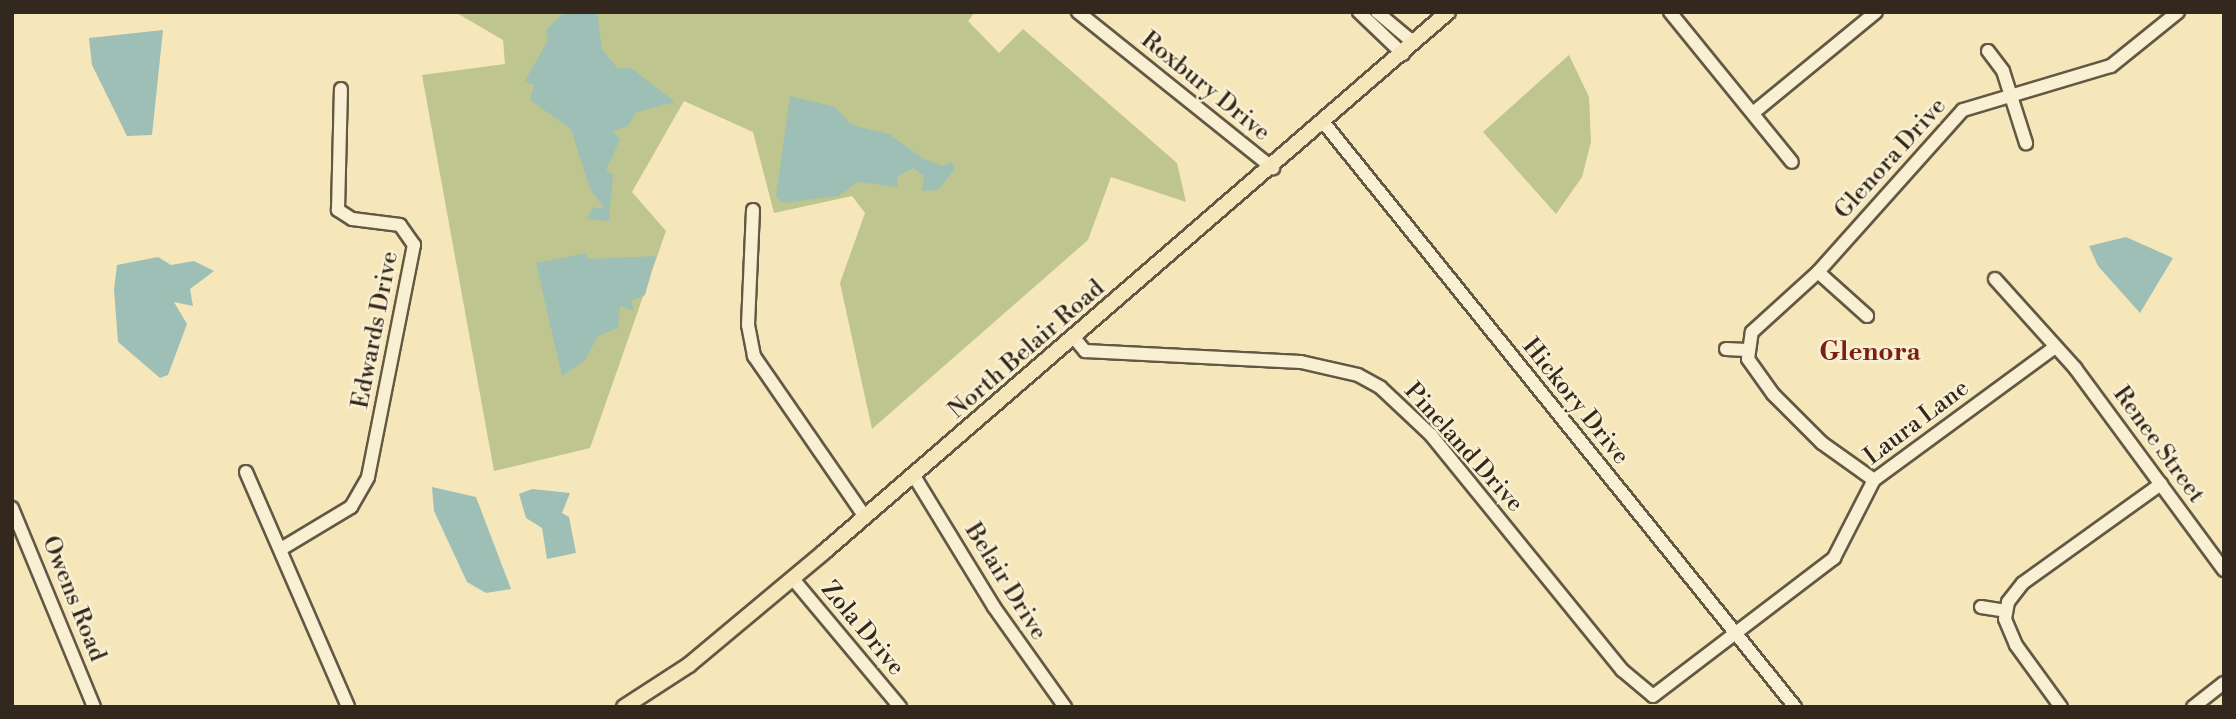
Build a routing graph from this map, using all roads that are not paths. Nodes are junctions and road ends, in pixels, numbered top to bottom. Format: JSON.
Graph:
{"nodes":[{"id":1,"x":1078,"y":12,"type":"edge"},
{"id":2,"x":1359,"y":12,"type":"edge"},
{"id":3,"x":1448,"y":12,"type":"edge"},
{"id":4,"x":1876,"y":12,"type":"edge"},
{"id":5,"x":2178,"y":12,"type":"edge"},
{"id":6,"x":1677,"y":15,"type":"edge"},
{"id":7,"x":1377,"y":18,"type":"edge"},
{"id":8,"x":1414,"y":43,"type":"junction"},
{"id":9,"x":1988,"y":51,"type":"dead end"},
{"id":10,"x":1402,"y":54,"type":"junction"},
{"id":11,"x":341,"y":89,"type":"dead end"},
{"id":12,"x":2008,"y":95,"type":"junction"},
{"id":13,"x":1753,"y":113,"type":"junction"},
{"id":14,"x":1324,"y":122,"type":"junction"},
{"id":15,"x":2026,"y":143,"type":"dead end"},
{"id":16,"x":1792,"y":162,"type":"dead end"},
{"id":17,"x":1273,"y":168,"type":"junction"},
{"id":18,"x":753,"y":210,"type":"dead end"},
{"id":19,"x":1818,"y":272,"type":"junction"},
{"id":20,"x":1995,"y":279,"type":"dead end"},
{"id":21,"x":1867,"y":316,"type":"dead end"},
{"id":22,"x":1075,"y":339,"type":"junction"},
{"id":23,"x":2054,"y":347,"type":"junction"},
{"id":24,"x":1726,"y":349,"type":"dead end"},
{"id":25,"x":1746,"y":350,"type":"junction"},
{"id":26,"x":246,"y":472,"type":"dead end"},
{"id":27,"x":914,"y":476,"type":"junction"},
{"id":28,"x":1874,"y":480,"type":"junction"},
{"id":29,"x":2161,"y":485,"type":"junction"},
{"id":30,"x":12,"y":508,"type":"edge"},
{"id":31,"x":865,"y":517,"type":"junction"},
{"id":32,"x":281,"y":549,"type":"junction"},
{"id":33,"x":2224,"y":570,"type":"edge"},
{"id":34,"x":793,"y":579,"type":"junction"},
{"id":35,"x":1981,"y":607,"type":"dead end"},
{"id":36,"x":2006,"y":611,"type":"junction"},
{"id":37,"x":1735,"y":634,"type":"junction"},
{"id":38,"x":2224,"y":683,"type":"edge"},
{"id":39,"x":94,"y":707,"type":"edge"},
{"id":40,"x":348,"y":707,"type":"edge"},
{"id":41,"x":624,"y":707,"type":"edge"},
{"id":42,"x":900,"y":707,"type":"edge"},
{"id":43,"x":1065,"y":707,"type":"edge"},
{"id":44,"x":1795,"y":707,"type":"edge"},
{"id":45,"x":2061,"y":707,"type":"edge"},
{"id":46,"x":2193,"y":707,"type":"edge"}],
"edges":[{"from":1,"to":17,"type":"street","name":"Roxbury Drive"},
{"from":2,"to":7,"type":"street"},
{"from":3,"to":8,"type":"main road","name":"North Belair Road"},
{"from":4,"to":13,"type":"street"},
{"from":5,"to":12,"type":"street","name":"Glenora Drive"},
{"from":6,"to":13,"type":"street"},
{"from":7,"to":8,"type":"street"},
{"from":7,"to":10,"type":"street"},
{"from":8,"to":10,"type":"main road","name":"North Belair Road"},
{"from":9,"to":12,"type":"street"},
{"from":10,"to":14,"type":"main road","name":"North Belair Road"},
{"from":11,"to":32,"type":"street","name":"Edwards Drive"},
{"from":12,"to":15,"type":"street"},
{"from":12,"to":19,"type":"street","name":"Glenora Drive"},
{"from":13,"to":16,"type":"street"},
{"from":14,"to":17,"type":"main road","name":"North Belair Road"},
{"from":14,"to":37,"type":"street","name":"Hickory Drive"},
{"from":17,"to":22,"type":"main road","name":"North Belair Road"},
{"from":18,"to":31,"type":"street"},
{"from":19,"to":21,"type":"street"},
{"from":19,"to":25,"type":"street","name":"Glenora Drive"},
{"from":20,"to":23,"type":"street","name":"Renee Street"},
{"from":22,"to":27,"type":"main road","name":"North Belair Road"},
{"from":22,"to":37,"type":"street","name":"Pineland Drive"},
{"from":23,"to":28,"type":"street","name":"Laura Lane"},
{"from":23,"to":29,"type":"street","name":"Renee Street"},
{"from":24,"to":25,"type":"street"},
{"from":25,"to":28,"type":"street"},
{"from":26,"to":32,"type":"street"},
{"from":27,"to":31,"type":"main road","name":"North Belair Road"},
{"from":27,"to":43,"type":"street","name":"Belair Drive"},
{"from":28,"to":37,"type":"street","name":"Laura Lane"},
{"from":29,"to":33,"type":"street","name":"Renee Street"},
{"from":29,"to":36,"type":"street"},
{"from":30,"to":39,"type":"street","name":"Owens Road"},
{"from":31,"to":34,"type":"main road","name":"North Belair Road"},
{"from":32,"to":40,"type":"street"},
{"from":34,"to":41,"type":"main road","name":"North Belair Road"},
{"from":34,"to":42,"type":"street","name":"Zola Drive"},
{"from":35,"to":36,"type":"street"},
{"from":36,"to":45,"type":"street"},
{"from":37,"to":44,"type":"street","name":"Hickory Drive"},
{"from":38,"to":46,"type":"street"}]}
